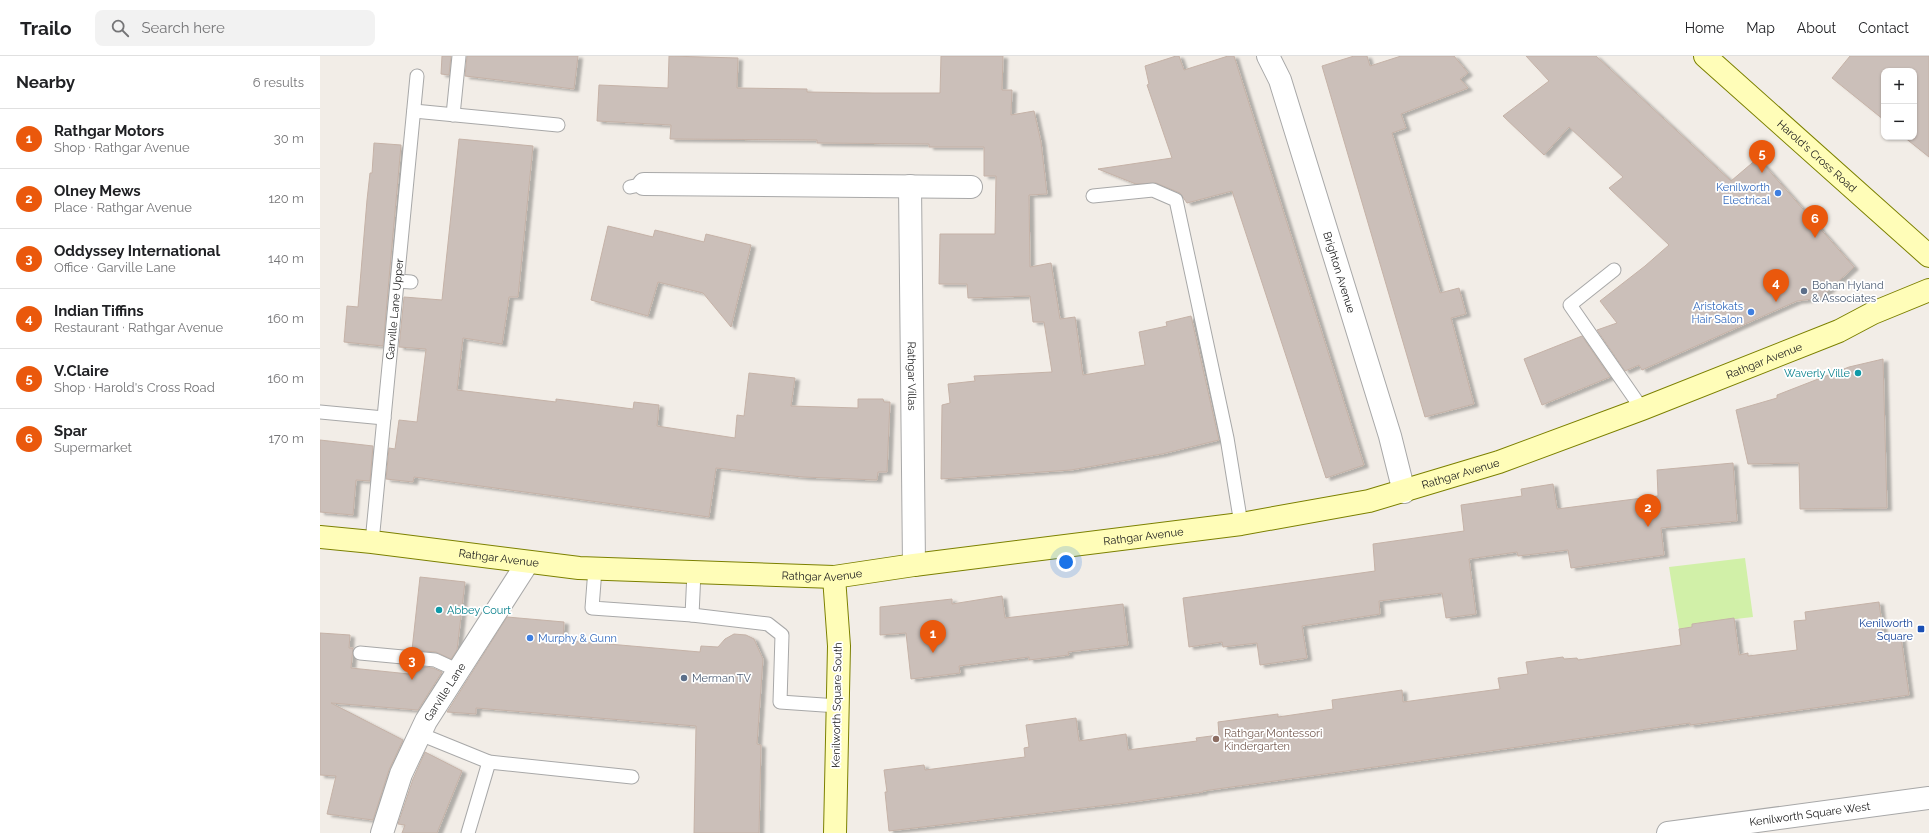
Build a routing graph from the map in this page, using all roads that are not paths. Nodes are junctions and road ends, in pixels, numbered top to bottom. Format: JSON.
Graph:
{"nodes":[{"id":1,"x":459,"y":56,"type":"edge"},
{"id":2,"x":1268,"y":56,"type":"edge"},
{"id":3,"x":1705,"y":56,"type":"edge"},
{"id":4,"x":417,"y":76,"type":"dead end"},
{"id":5,"x":414,"y":111,"type":"junction"},
{"id":6,"x":453,"y":115,"type":"junction"},
{"id":7,"x":558,"y":126,"type":"dead end"},
{"id":8,"x":637,"y":185,"type":"dead end"},
{"id":9,"x":910,"y":186,"type":"junction"},
{"id":10,"x":971,"y":187,"type":"dead end"},
{"id":11,"x":1094,"y":196,"type":"dead end"},
{"id":12,"x":1929,"y":256,"type":"edge"},
{"id":13,"x":1614,"y":270,"type":"dead end"},
{"id":14,"x":398,"y":281,"type":"junction"},
{"id":15,"x":411,"y":282,"type":"dead end"},
{"id":16,"x":1929,"y":290,"type":"edge"},
{"id":17,"x":1642,"y":409,"type":"junction"},
{"id":18,"x":320,"y":412,"type":"edge"},
{"id":19,"x":384,"y":418,"type":"junction"},
{"id":20,"x":1404,"y":492,"type":"junction"},
{"id":21,"x":1241,"y":524,"type":"junction"},
{"id":22,"x":320,"y":537,"type":"edge"},
{"id":23,"x":372,"y":542,"type":"junction"},
{"id":24,"x":528,"y":562,"type":"junction"},
{"id":25,"x":914,"y":565,"type":"junction"},
{"id":26,"x":595,"y":569,"type":"junction"},
{"id":27,"x":694,"y":572,"type":"junction"},
{"id":28,"x":834,"y":577,"type":"junction"},
{"id":29,"x":692,"y":615,"type":"junction"},
{"id":30,"x":360,"y":652,"type":"dead end"},
{"id":31,"x":459,"y":672,"type":"junction"},
{"id":32,"x":838,"y":706,"type":"junction"},
{"id":33,"x":420,"y":734,"type":"junction"},
{"id":34,"x":489,"y":762,"type":"junction"},
{"id":35,"x":632,"y":777,"type":"dead end"},
{"id":36,"x":1929,"y":798,"type":"edge"},
{"id":37,"x":382,"y":833,"type":"edge"},
{"id":38,"x":468,"y":833,"type":"edge"},
{"id":39,"x":835,"y":833,"type":"edge"},
{"id":40,"x":1668,"y":833,"type":"edge"}],
"edges":[{"from":1,"to":6,"type":"lane"},
{"from":2,"to":20,"type":"street","name":"Brighton Avenue"},
{"from":3,"to":12,"type":"street","name":"Harold's Cross Road"},
{"from":4,"to":5,"type":"lane","name":"Garville Lane Upper"},
{"from":5,"to":6,"type":"lane"},
{"from":5,"to":14,"type":"lane","name":"Garville Lane Upper"},
{"from":6,"to":7,"type":"lane"},
{"from":8,"to":9,"type":"street"},
{"from":9,"to":10,"type":"street"},
{"from":9,"to":25,"type":"street","name":"Rathgar Villas"},
{"from":11,"to":21,"type":"lane"},
{"from":13,"to":17,"type":"lane"},
{"from":14,"to":15,"type":"lane"},
{"from":14,"to":19,"type":"lane","name":"Garville Lane Upper"},
{"from":16,"to":17,"type":"street","name":"Rathgar Avenue"},
{"from":17,"to":20,"type":"street","name":"Rathgar Avenue"},
{"from":18,"to":19,"type":"lane"},
{"from":19,"to":23,"type":"lane","name":"Garville Lane Upper"},
{"from":20,"to":21,"type":"street","name":"Rathgar Avenue"},
{"from":21,"to":25,"type":"street","name":"Rathgar Avenue"},
{"from":22,"to":23,"type":"street","name":"Rathgar Avenue"},
{"from":23,"to":24,"type":"street","name":"Rathgar Avenue"},
{"from":24,"to":26,"type":"street","name":"Rathgar Avenue"},
{"from":24,"to":31,"type":"street","name":"Garville Lane"},
{"from":25,"to":28,"type":"street","name":"Rathgar Avenue"},
{"from":26,"to":27,"type":"street","name":"Rathgar Avenue"},
{"from":26,"to":29,"type":"lane"},
{"from":27,"to":28,"type":"street","name":"Rathgar Avenue"},
{"from":27,"to":29,"type":"lane"},
{"from":28,"to":32,"type":"street","name":"Kenilworth Square South"},
{"from":29,"to":32,"type":"lane"},
{"from":30,"to":31,"type":"lane"},
{"from":31,"to":33,"type":"street","name":"Garville Lane"},
{"from":32,"to":39,"type":"street","name":"Kenilworth Square South"},
{"from":33,"to":34,"type":"lane"},
{"from":33,"to":37,"type":"street","name":"Garville Lane"},
{"from":34,"to":35,"type":"lane"},
{"from":34,"to":38,"type":"lane"},
{"from":36,"to":40,"type":"street","name":"Kenilworth Square West"}]}
